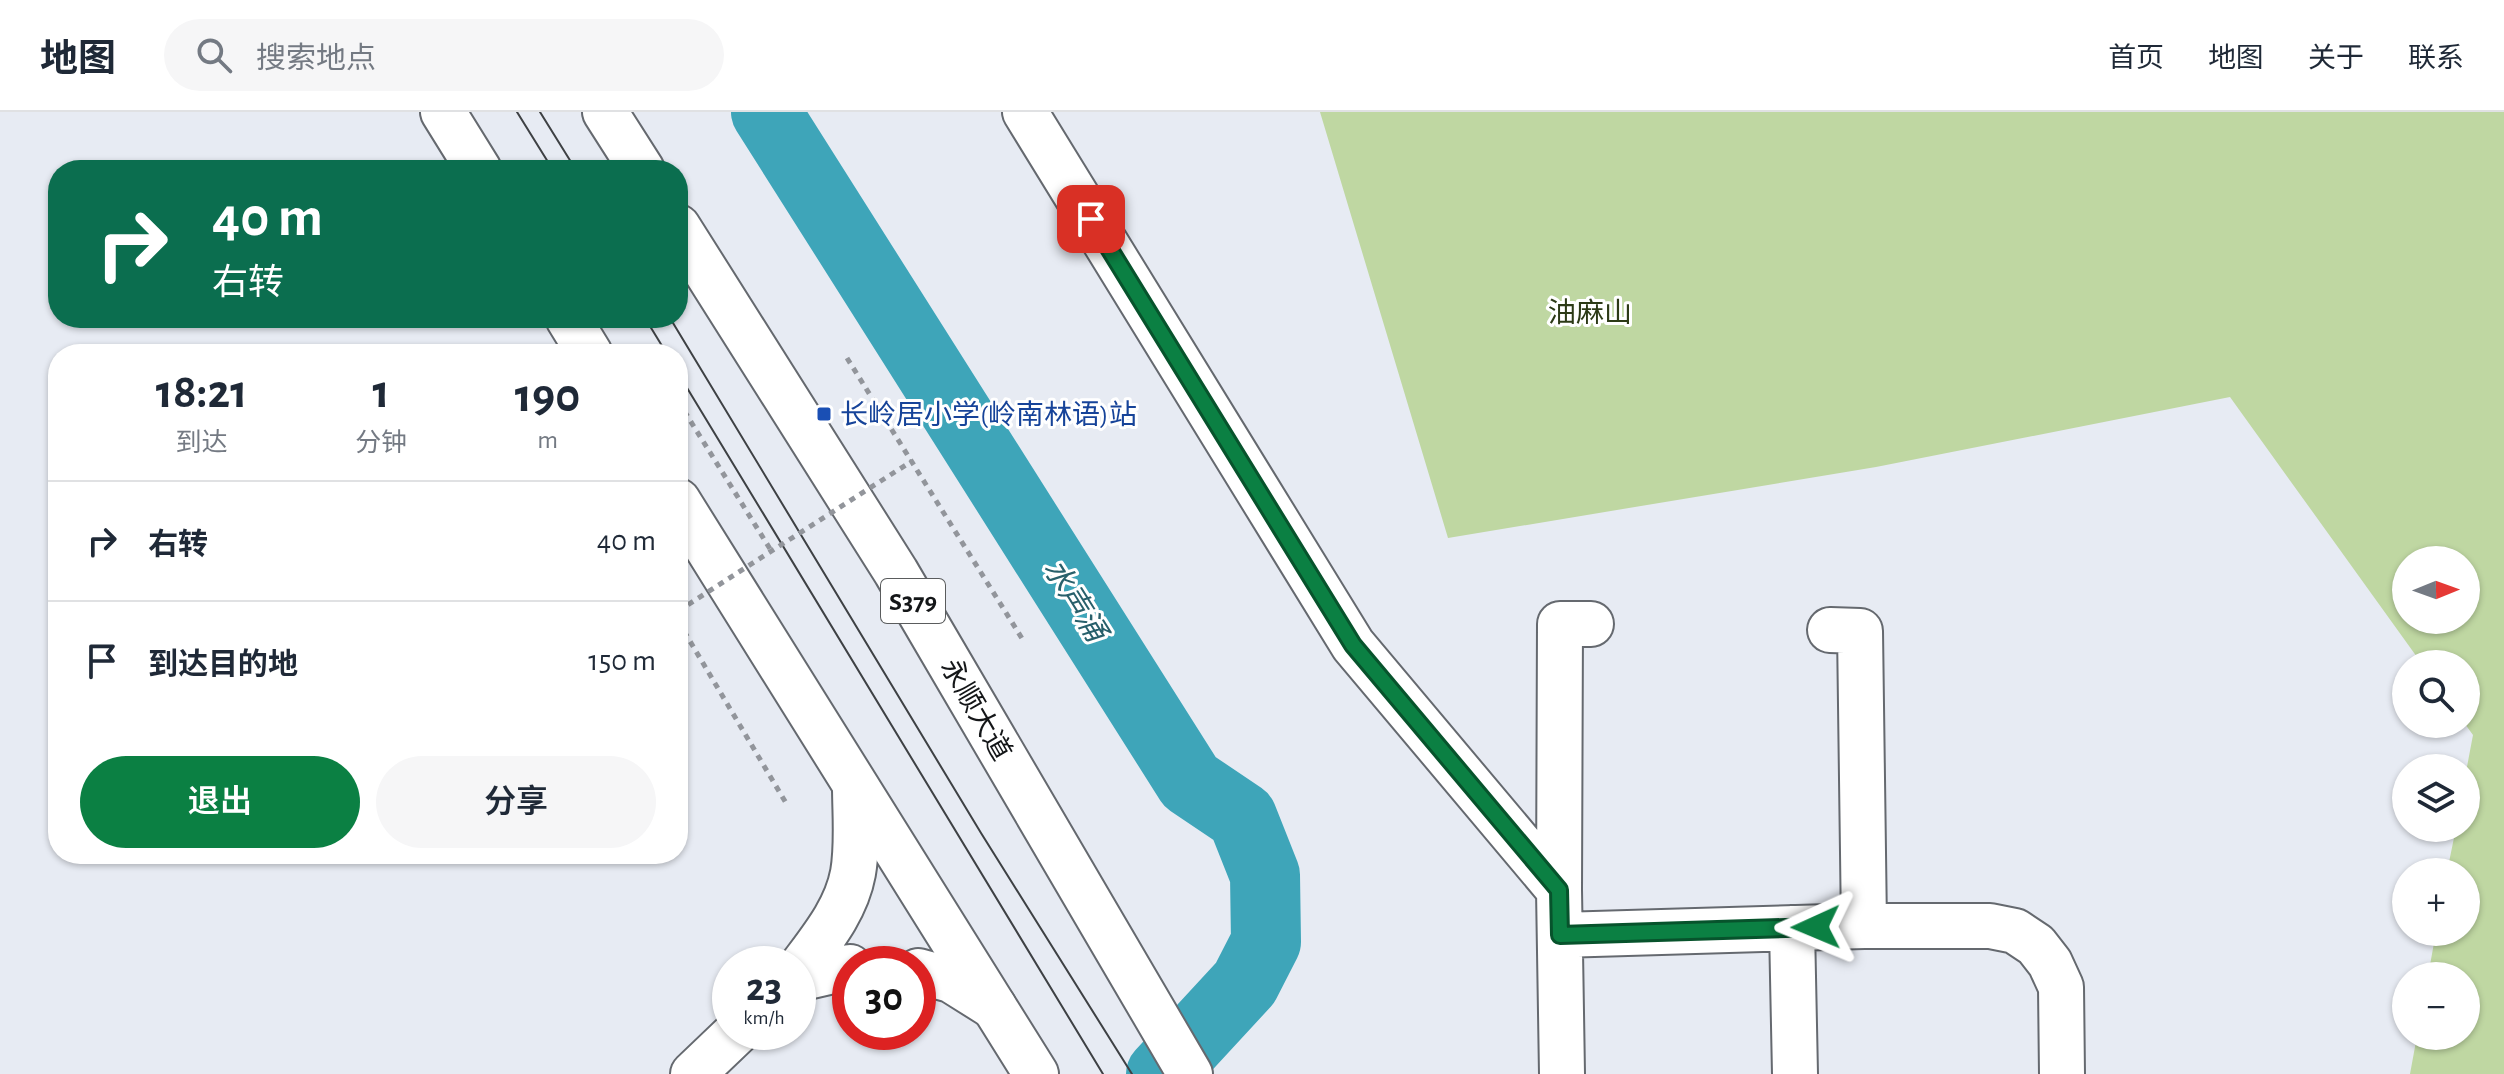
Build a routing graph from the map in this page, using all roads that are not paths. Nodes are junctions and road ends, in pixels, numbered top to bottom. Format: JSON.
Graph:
{"nodes":[{"id":1,"x":443,"y":112,"type":"edge"},
{"id":2,"x":605,"y":112,"type":"edge"},
{"id":3,"x":1025,"y":112,"type":"edge"},
{"id":4,"x":473,"y":160,"type":"edge"},
{"id":5,"x":636,"y":160,"type":"edge"},
{"id":6,"x":688,"y":243,"type":"edge"},
{"id":7,"x":688,"y":517,"type":"edge"},
{"id":8,"x":1591,"y":624,"type":"dead end"},
{"id":9,"x":1830,"y":630,"type":"dead end"},
{"id":10,"x":855,"y":786,"type":"junction"},
{"id":11,"x":1559,"y":890,"type":"junction"},
{"id":12,"x":1864,"y":926,"type":"junction"},
{"id":13,"x":1792,"y":928,"type":"junction"},
{"id":14,"x":1560,"y":935,"type":"junction"},
{"id":15,"x":816,"y":946,"type":"edge"},
{"id":16,"x":936,"y":976,"type":"edge"},
{"id":17,"x":994,"y":1007,"type":"junction"},
{"id":18,"x":718,"y":1050,"type":"edge"},
{"id":19,"x":1028,"y":1061,"type":"edge"},
{"id":20,"x":693,"y":1074,"type":"edge"},
{"id":21,"x":1190,"y":1074,"type":"edge"},
{"id":22,"x":1562,"y":1074,"type":"edge"},
{"id":23,"x":1795,"y":1074,"type":"edge"},
{"id":24,"x":2062,"y":1074,"type":"edge"}],
"edges":[{"from":1,"to":4,"type":"street"},
{"from":2,"to":5,"type":"street"},
{"from":3,"to":11,"type":"street"},
{"from":6,"to":21,"type":"street","name":"永顺大道","number":"S379"},
{"from":7,"to":10,"type":"street"},
{"from":8,"to":11,"type":"street"},
{"from":9,"to":12,"type":"street"},
{"from":10,"to":15,"type":"street"},
{"from":10,"to":17,"type":"street"},
{"from":11,"to":14,"type":"street"},
{"from":12,"to":13,"type":"street"},
{"from":12,"to":24,"type":"street"},
{"from":13,"to":14,"type":"street"},
{"from":13,"to":23,"type":"street"},
{"from":14,"to":22,"type":"street"},
{"from":16,"to":17,"type":"street"},
{"from":17,"to":19,"type":"street"},
{"from":18,"to":20,"type":"street"}]}
